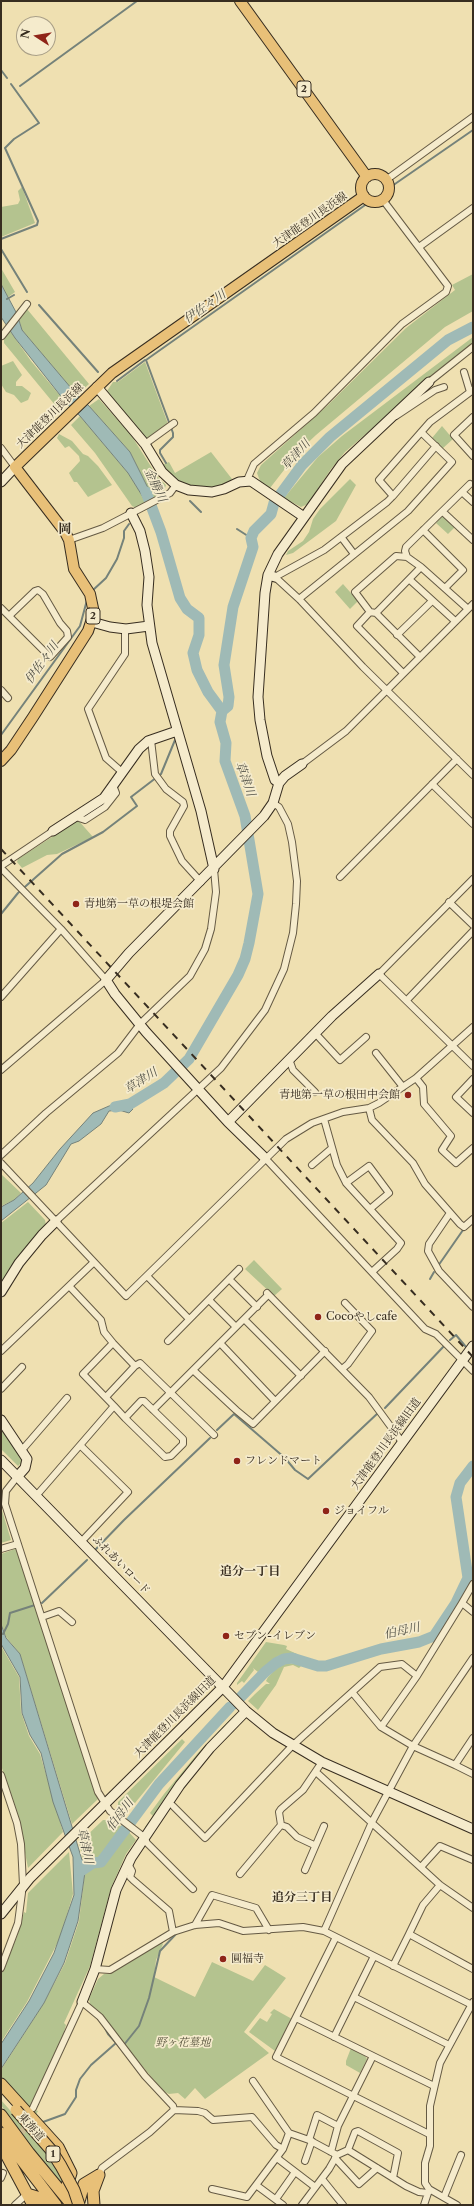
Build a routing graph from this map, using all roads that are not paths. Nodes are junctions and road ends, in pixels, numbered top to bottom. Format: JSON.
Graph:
{"nodes":[{"id":1,"x":240,"y":1,"type":"edge"},
{"id":2,"x":473,"y":117,"type":"edge"},
{"id":3,"x":367,"y":177,"type":"junction"},
{"id":4,"x":386,"y":180,"type":"junction"},
{"id":5,"x":364,"y":196,"type":"junction"},
{"id":6,"x":383,"y":200,"type":"junction"},
{"id":7,"x":473,"y":208,"type":"edge"},
{"id":8,"x":419,"y":246,"type":"junction"},
{"id":9,"x":26,"y":306,"type":"dead end"},
{"id":10,"x":2,"y":336,"type":"dead end"},
{"id":11,"x":473,"y":347,"type":"edge"},
{"id":12,"x":464,"y":372,"type":"dead end"},
{"id":13,"x":429,"y":382,"type":"joint"},
{"id":14,"x":444,"y":388,"type":"dead end"},
{"id":15,"x":94,"y":390,"type":"junction"},
{"id":16,"x":472,"y":391,"type":"edge"},
{"id":17,"x":473,"y":417,"type":"edge"},
{"id":18,"x":392,"y":418,"type":"junction"},
{"id":19,"x":174,"y":423,"type":"dead end"},
{"id":20,"x":421,"y":432,"type":"junction"},
{"id":21,"x":145,"y":444,"type":"junction"},
{"id":22,"x":436,"y":446,"type":"junction"},
{"id":23,"x":1,"y":448,"type":"edge"},
{"id":24,"x":473,"y":456,"type":"edge"},
{"id":25,"x":15,"y":467,"type":"junction"},
{"id":26,"x":247,"y":480,"type":"junction"},
{"id":27,"x":1,"y":482,"type":"edge"},
{"id":28,"x":176,"y":484,"type":"junction"},
{"id":29,"x":470,"y":484,"type":"dead end"},
{"id":30,"x":462,"y":492,"type":"junction"},
{"id":31,"x":393,"y":496,"type":"junction"},
{"id":32,"x":473,"y":502,"type":"edge"},
{"id":33,"x":133,"y":512,"type":"junction"},
{"id":34,"x":443,"y":512,"type":"junction"},
{"id":35,"x":304,"y":517,"type":"junction"},
{"id":36,"x":423,"y":530,"type":"junction"},
{"id":37,"x":342,"y":538,"type":"junction"},
{"id":38,"x":69,"y":540,"type":"junction"},
{"id":39,"x":473,"y":540,"type":"edge"},
{"id":40,"x":354,"y":554,"type":"junction"},
{"id":41,"x":408,"y":557,"type":"junction"},
{"id":42,"x":421,"y":567,"type":"junction"},
{"id":43,"x":271,"y":576,"type":"junction"},
{"id":44,"x":410,"y":580,"type":"junction"},
{"id":45,"x":445,"y":588,"type":"junction"},
{"id":46,"x":299,"y":599,"type":"junction"},
{"id":47,"x":432,"y":601,"type":"junction"},
{"id":48,"x":471,"y":606,"type":"edge"},
{"id":49,"x":1,"y":608,"type":"edge"},
{"id":50,"x":373,"y":612,"type":"junction"},
{"id":51,"x":9,"y":616,"type":"junction"},
{"id":52,"x":455,"y":621,"type":"junction"},
{"id":53,"x":92,"y":622,"type":"junction"},
{"id":54,"x":149,"y":626,"type":"junction"},
{"id":55,"x":125,"y":629,"type":"junction"},
{"id":56,"x":397,"y":635,"type":"junction"},
{"id":57,"x":420,"y":657,"type":"junction"},
{"id":58,"x":403,"y":673,"type":"junction"},
{"id":59,"x":1,"y":690,"type":"edge"},
{"id":60,"x":387,"y":691,"type":"junction"},
{"id":61,"x":8,"y":698,"type":"dead end"},
{"id":62,"x":177,"y":731,"type":"junction"},
{"id":63,"x":151,"y":740,"type":"junction"},
{"id":64,"x":457,"y":759,"type":"junction"},
{"id":65,"x":1,"y":761,"type":"edge"},
{"id":66,"x":302,"y":764,"type":"joint"},
{"id":67,"x":122,"y":772,"type":"junction"},
{"id":68,"x":473,"y":775,"type":"edge"},
{"id":69,"x":279,"y":783,"type":"junction"},
{"id":70,"x":432,"y":784,"type":"junction"},
{"id":71,"x":271,"y":806,"type":"junction"},
{"id":72,"x":473,"y":824,"type":"edge"},
{"id":73,"x":53,"y":830,"type":"joint"},
{"id":74,"x":1,"y":867,"type":"edge"},
{"id":75,"x":214,"y":869,"type":"junction"},
{"id":76,"x":340,"y":877,"type":"dead end"},
{"id":77,"x":473,"y":879,"type":"edge"},
{"id":78,"x":201,"y":882,"type":"junction"},
{"id":79,"x":449,"y":902,"type":"junction"},
{"id":80,"x":473,"y":925,"type":"edge"},
{"id":81,"x":61,"y":929,"type":"junction"},
{"id":82,"x":473,"y":931,"type":"edge"},
{"id":83,"x":379,"y":974,"type":"junction"},
{"id":84,"x":106,"y":980,"type":"junction"},
{"id":85,"x":1,"y":997,"type":"edge"},
{"id":86,"x":407,"y":1000,"type":"junction"},
{"id":87,"x":140,"y":1024,"type":"junction"},
{"id":88,"x":473,"y":1027,"type":"edge"},
{"id":89,"x":315,"y":1033,"type":"junction"},
{"id":90,"x":366,"y":1037,"type":"dead end"},
{"id":91,"x":452,"y":1044,"type":"junction"},
{"id":92,"x":376,"y":1053,"type":"dead end"},
{"id":93,"x":289,"y":1059,"type":"junction"},
{"id":94,"x":473,"y":1066,"type":"edge"},
{"id":95,"x":1,"y":1070,"type":"edge"},
{"id":96,"x":416,"y":1078,"type":"junction"},
{"id":97,"x":473,"y":1079,"type":"edge"},
{"id":98,"x":198,"y":1087,"type":"junction"},
{"id":99,"x":403,"y":1087,"type":"junction"},
{"id":100,"x":315,"y":1092,"type":"dead end"},
{"id":101,"x":369,"y":1108,"type":"junction"},
{"id":102,"x":473,"y":1113,"type":"edge"},
{"id":103,"x":324,"y":1119,"type":"junction"},
{"id":104,"x":228,"y":1122,"type":"junction"},
{"id":105,"x":332,"y":1148,"type":"junction"},
{"id":106,"x":473,"y":1148,"type":"edge"},
{"id":107,"x":1,"y":1155,"type":"edge"},
{"id":108,"x":265,"y":1158,"type":"junction"},
{"id":109,"x":2,"y":1164,"type":"edge"},
{"id":110,"x":312,"y":1165,"type":"dead end"},
{"id":111,"x":346,"y":1183,"type":"junction"},
{"id":112,"x":370,"y":1209,"type":"junction"},
{"id":113,"x":450,"y":1213,"type":"junction"},
{"id":114,"x":53,"y":1218,"type":"junction"},
{"id":115,"x":473,"y":1219,"type":"edge"},
{"id":116,"x":93,"y":1263,"type":"junction"},
{"id":117,"x":239,"y":1269,"type":"dead end"},
{"id":118,"x":373,"y":1271,"type":"junction"},
{"id":119,"x":147,"y":1276,"type":"junction"},
{"id":120,"x":229,"y":1279,"type":"junction"},
{"id":121,"x":70,"y":1287,"type":"junction"},
{"id":122,"x":1,"y":1292,"type":"edge"},
{"id":123,"x":209,"y":1300,"type":"junction"},
{"id":124,"x":345,"y":1303,"type":"dead end"},
{"id":125,"x":257,"y":1307,"type":"junction"},
{"id":126,"x":473,"y":1307,"type":"edge"},
{"id":127,"x":189,"y":1319,"type":"junction"},
{"id":128,"x":244,"y":1319,"type":"junction"},
{"id":129,"x":236,"y":1328,"type":"junction"},
{"id":130,"x":168,"y":1341,"type":"dead end"},
{"id":131,"x":113,"y":1342,"type":"junction"},
{"id":132,"x":220,"y":1344,"type":"junction"},
{"id":133,"x":473,"y":1346,"type":"edge"},
{"id":134,"x":1,"y":1351,"type":"edge"},
{"id":135,"x":325,"y":1351,"type":"junction"},
{"id":136,"x":463,"y":1360,"type":"junction"},
{"id":137,"x":136,"y":1366,"type":"junction"},
{"id":138,"x":22,"y":1367,"type":"dead end"},
{"id":139,"x":342,"y":1369,"type":"junction"},
{"id":140,"x":193,"y":1370,"type":"junction"},
{"id":141,"x":473,"y":1370,"type":"edge"},
{"id":142,"x":301,"y":1376,"type":"junction"},
{"id":143,"x":1,"y":1389,"type":"edge"},
{"id":144,"x":171,"y":1392,"type":"junction"},
{"id":145,"x":106,"y":1397,"type":"junction"},
{"id":146,"x":67,"y":1398,"type":"dead end"},
{"id":147,"x":275,"y":1401,"type":"junction"},
{"id":148,"x":114,"y":1406,"type":"junction"},
{"id":149,"x":153,"y":1410,"type":"junction"},
{"id":150,"x":125,"y":1418,"type":"junction"},
{"id":151,"x":1,"y":1420,"type":"edge"},
{"id":152,"x":214,"y":1434,"type":"dead end"},
{"id":153,"x":402,"y":1442,"type":"junction"},
{"id":154,"x":81,"y":1446,"type":"junction"},
{"id":155,"x":22,"y":1450,"type":"junction"},
{"id":156,"x":1,"y":1460,"type":"edge"},
{"id":157,"x":17,"y":1477,"type":"junction"},
{"id":158,"x":36,"y":1496,"type":"junction"},
{"id":159,"x":81,"y":1542,"type":"junction"},
{"id":160,"x":18,"y":1544,"type":"junction"},
{"id":161,"x":1,"y":1549,"type":"edge"},
{"id":162,"x":473,"y":1584,"type":"edge"},
{"id":163,"x":462,"y":1603,"type":"junction"},
{"id":164,"x":473,"y":1612,"type":"edge"},
{"id":165,"x":42,"y":1617,"type":"junction"},
{"id":166,"x":72,"y":1622,"type":"dead end"},
{"id":167,"x":473,"y":1658,"type":"edge"},
{"id":168,"x":417,"y":1676,"type":"junction"},
{"id":169,"x":223,"y":1687,"type":"junction"},
{"id":170,"x":352,"y":1692,"type":"junction"},
{"id":171,"x":245,"y":1709,"type":"junction"},
{"id":172,"x":381,"y":1727,"type":"junction"},
{"id":173,"x":473,"y":1738,"type":"edge"},
{"id":174,"x":292,"y":1746,"type":"junction"},
{"id":175,"x":413,"y":1746,"type":"junction"},
{"id":176,"x":322,"y":1762,"type":"junction"},
{"id":177,"x":455,"y":1765,"type":"junction"},
{"id":178,"x":316,"y":1772,"type":"junction"},
{"id":179,"x":473,"y":1774,"type":"edge"},
{"id":180,"x":1,"y":1775,"type":"edge"},
{"id":181,"x":388,"y":1792,"type":"junction"},
{"id":182,"x":104,"y":1805,"type":"junction"},
{"id":183,"x":173,"y":1806,"type":"dead end"},
{"id":184,"x":372,"y":1822,"type":"junction"},
{"id":185,"x":281,"y":1825,"type":"junction"},
{"id":186,"x":324,"y":1826,"type":"dead end"},
{"id":187,"x":473,"y":1830,"type":"edge"},
{"id":188,"x":142,"y":1835,"type":"junction"},
{"id":189,"x":314,"y":1846,"type":"junction"},
{"id":190,"x":473,"y":1860,"type":"edge"},
{"id":191,"x":128,"y":1864,"type":"junction"},
{"id":192,"x":421,"y":1867,"type":"junction"},
{"id":193,"x":305,"y":1870,"type":"dead end"},
{"id":194,"x":240,"y":1874,"type":"dead end"},
{"id":195,"x":23,"y":1885,"type":"junction"},
{"id":196,"x":440,"y":1885,"type":"junction"},
{"id":197,"x":193,"y":1889,"type":"dead end"},
{"id":198,"x":9,"y":1903,"type":"junction"},
{"id":199,"x":21,"y":1907,"type":"junction"},
{"id":200,"x":473,"y":1908,"type":"edge"},
{"id":201,"x":1,"y":1914,"type":"edge"},
{"id":202,"x":195,"y":1925,"type":"junction"},
{"id":203,"x":269,"y":1930,"type":"junction"},
{"id":204,"x":324,"y":1931,"type":"junction"},
{"id":205,"x":174,"y":1932,"type":"junction"},
{"id":206,"x":409,"y":1934,"type":"junction"},
{"id":207,"x":336,"y":1937,"type":"junction"},
{"id":208,"x":374,"y":1956,"type":"junction"},
{"id":209,"x":393,"y":1966,"type":"junction"},
{"id":210,"x":1,"y":1968,"type":"edge"},
{"id":211,"x":95,"y":1969,"type":"junction"},
{"id":212,"x":473,"y":1969,"type":"edge"},
{"id":213,"x":354,"y":1997,"type":"junction"},
{"id":214,"x":82,"y":2002,"type":"junction"},
{"id":215,"x":472,"y":2003,"type":"edge"},
{"id":216,"x":296,"y":2018,"type":"junction"},
{"id":217,"x":334,"y":2037,"type":"junction"},
{"id":218,"x":449,"y":2045,"type":"junction"},
{"id":219,"x":373,"y":2056,"type":"junction"},
{"id":220,"x":253,"y":2081,"type":"dead end"},
{"id":221,"x":1,"y":2084,"type":"edge"},
{"id":222,"x":434,"y":2086,"type":"junction"},
{"id":223,"x":1,"y":2094,"type":"edge"},
{"id":224,"x":353,"y":2096,"type":"junction"},
{"id":225,"x":28,"y":2108,"type":"junction"},
{"id":226,"x":174,"y":2110,"type":"junction"},
{"id":227,"x":1,"y":2115,"type":"edge"},
{"id":228,"x":338,"y":2126,"type":"junction"},
{"id":229,"x":289,"y":2133,"type":"junction"},
{"id":230,"x":429,"y":2134,"type":"junction"},
{"id":231,"x":5,"y":2140,"type":"edge"},
{"id":232,"x":310,"y":2140,"type":"junction"},
{"id":233,"x":283,"y":2149,"type":"junction"},
{"id":234,"x":348,"y":2150,"type":"junction"},
{"id":235,"x":334,"y":2155,"type":"junction"},
{"id":236,"x":461,"y":2155,"type":"dead end"},
{"id":237,"x":277,"y":2158,"type":"junction"},
{"id":238,"x":305,"y":2160,"type":"dead end"},
{"id":239,"x":377,"y":2168,"type":"junction"},
{"id":240,"x":295,"y":2172,"type":"junction"},
{"id":241,"x":99,"y":2175,"type":"junction"},
{"id":242,"x":393,"y":2178,"type":"junction"},
{"id":243,"x":322,"y":2179,"type":"junction"},
{"id":244,"x":256,"y":2185,"type":"junction"},
{"id":245,"x":315,"y":2187,"type":"junction"},
{"id":246,"x":212,"y":2189,"type":"dead end"},
{"id":247,"x":429,"y":2191,"type":"junction"},
{"id":248,"x":27,"y":2194,"type":"junction"},
{"id":249,"x":64,"y":2195,"type":"junction"},
{"id":250,"x":444,"y":2197,"type":"junction"},
{"id":251,"x":276,"y":2199,"type":"junction"},
{"id":252,"x":15,"y":2205,"type":"edge"},
{"id":253,"x":33,"y":2205,"type":"edge"},
{"id":254,"x":43,"y":2205,"type":"edge"},
{"id":255,"x":56,"y":2205,"type":"edge"},
{"id":256,"x":72,"y":2205,"type":"edge"},
{"id":257,"x":78,"y":2205,"type":"edge"},
{"id":258,"x":94,"y":2205,"type":"edge"},
{"id":259,"x":99,"y":2205,"type":"edge"},
{"id":260,"x":283,"y":2205,"type":"edge"},
{"id":261,"x":302,"y":2205,"type":"edge"},
{"id":262,"x":342,"y":2205,"type":"edge"},
{"id":263,"x":424,"y":2205,"type":"edge"},
{"id":264,"x":457,"y":2205,"type":"edge"}],
"edges":[{"from":1,"to":3,"type":"main road","number":"2"},
{"from":2,"to":4,"type":"street"},
{"from":3,"to":4,"type":"main road"},
{"from":3,"to":5,"type":"main road","name":"大津能登川長浜線"},
{"from":4,"to":6,"type":"main road"},
{"from":5,"to":6,"type":"main road","name":"大津能登川長浜線"},
{"from":5,"to":15,"type":"main road","name":"大津能登川長浜線"},
{"from":6,"to":8,"type":"street"},
{"from":7,"to":8,"type":"street"},
{"from":8,"to":26,"type":"street"},
{"from":9,"to":10,"type":"street"},
{"from":11,"to":13,"type":"street"},
{"from":12,"to":16,"type":"street"},
{"from":13,"to":18,"type":"street"},
{"from":14,"to":18,"type":"street"},
{"from":15,"to":21,"type":"street"},
{"from":15,"to":25,"type":"main road","name":"大津能登川長浜線"},
{"from":16,"to":20,"type":"street"},
{"from":17,"to":24,"type":"street"},
{"from":18,"to":35,"type":"street"},
{"from":19,"to":21,"type":"street"},
{"from":20,"to":22,"type":"street"},
{"from":20,"to":31,"type":"street"},
{"from":21,"to":28,"type":"street"},
{"from":22,"to":31,"type":"street"},
{"from":22,"to":40,"type":"street"},
{"from":23,"to":25,"type":"street"},
{"from":25,"to":27,"type":"street"},
{"from":25,"to":38,"type":"main road","number":"2"},
{"from":26,"to":28,"type":"street"},
{"from":26,"to":35,"type":"street"},
{"from":28,"to":33,"type":"street"},
{"from":29,"to":30,"type":"street"},
{"from":30,"to":32,"type":"street"},
{"from":30,"to":34,"type":"street"},
{"from":31,"to":37,"type":"street"},
{"from":33,"to":38,"type":"street"},
{"from":33,"to":54,"type":"street"},
{"from":34,"to":36,"type":"street"},
{"from":34,"to":39,"type":"street"},
{"from":35,"to":43,"type":"street"},
{"from":36,"to":41,"type":"street"},
{"from":36,"to":45,"type":"street"},
{"from":37,"to":40,"type":"street"},
{"from":37,"to":43,"type":"street"},
{"from":38,"to":53,"type":"main road","number":"2"},
{"from":40,"to":46,"type":"street"},
{"from":41,"to":42,"type":"street"},
{"from":41,"to":50,"type":"street"},
{"from":42,"to":44,"type":"street"},
{"from":42,"to":45,"type":"street"},
{"from":43,"to":46,"type":"street"},
{"from":43,"to":69,"type":"street"},
{"from":44,"to":47,"type":"street"},
{"from":44,"to":50,"type":"street"},
{"from":45,"to":48,"type":"street"},
{"from":46,"to":60,"type":"street"},
{"from":47,"to":52,"type":"street"},
{"from":47,"to":56,"type":"street"},
{"from":48,"to":52,"type":"street"},
{"from":49,"to":51,"type":"street"},
{"from":50,"to":56,"type":"street"},
{"from":50,"to":58,"type":"street"},
{"from":51,"to":51,"type":"street"},
{"from":52,"to":57,"type":"street"},
{"from":53,"to":55,"type":"street"},
{"from":53,"to":65,"type":"main road","number":"2"},
{"from":54,"to":55,"type":"street"},
{"from":54,"to":62,"type":"street"},
{"from":55,"to":67,"type":"street"},
{"from":56,"to":57,"type":"street"},
{"from":57,"to":58,"type":"street"},
{"from":58,"to":60,"type":"street"},
{"from":59,"to":61,"type":"street"},
{"from":60,"to":64,"type":"street"},
{"from":60,"to":66,"type":"street"},
{"from":62,"to":63,"type":"street"},
{"from":62,"to":75,"type":"street"},
{"from":63,"to":67,"type":"street"},
{"from":63,"to":78,"type":"street"},
{"from":64,"to":68,"type":"street"},
{"from":64,"to":70,"type":"street"},
{"from":66,"to":69,"type":"street"},
{"from":67,"to":73,"type":"street"},
{"from":69,"to":71,"type":"street"},
{"from":70,"to":72,"type":"street"},
{"from":70,"to":76,"type":"street"},
{"from":71,"to":75,"type":"street"},
{"from":71,"to":98,"type":"street"},
{"from":73,"to":74,"type":"street"},
{"from":74,"to":81,"type":"street"},
{"from":75,"to":78,"type":"street"},
{"from":75,"to":87,"type":"street"},
{"from":77,"to":79,"type":"street"},
{"from":78,"to":84,"type":"street"},
{"from":79,"to":80,"type":"street"},
{"from":79,"to":83,"type":"street"},
{"from":81,"to":84,"type":"street"},
{"from":81,"to":85,"type":"street"},
{"from":82,"to":86,"type":"street"},
{"from":83,"to":86,"type":"street"},
{"from":83,"to":89,"type":"street"},
{"from":84,"to":87,"type":"street"},
{"from":84,"to":95,"type":"street"},
{"from":86,"to":91,"type":"street"},
{"from":87,"to":98,"type":"street"},
{"from":87,"to":107,"type":"street"},
{"from":88,"to":91,"type":"street"},
{"from":89,"to":90,"type":"street"},
{"from":89,"to":93,"type":"street"},
{"from":91,"to":94,"type":"street"},
{"from":91,"to":96,"type":"street"},
{"from":92,"to":99,"type":"street"},
{"from":93,"to":100,"type":"street"},
{"from":93,"to":104,"type":"street"},
{"from":96,"to":99,"type":"street"},
{"from":96,"to":106,"type":"street"},
{"from":97,"to":102,"type":"street"},
{"from":98,"to":104,"type":"street"},
{"from":98,"to":114,"type":"street"},
{"from":99,"to":101,"type":"street"},
{"from":101,"to":103,"type":"street"},
{"from":101,"to":113,"type":"street"},
{"from":103,"to":105,"type":"street"},
{"from":103,"to":108,"type":"street"},
{"from":104,"to":108,"type":"street"},
{"from":105,"to":110,"type":"street"},
{"from":105,"to":111,"type":"street"},
{"from":108,"to":118,"type":"street"},
{"from":108,"to":119,"type":"street"},
{"from":109,"to":114,"type":"street"},
{"from":111,"to":112,"type":"street"},
{"from":111,"to":112,"type":"street"},
{"from":112,"to":118,"type":"street"},
{"from":113,"to":115,"type":"street"},
{"from":113,"to":126,"type":"street"},
{"from":114,"to":116,"type":"street"},
{"from":114,"to":122,"type":"street"},
{"from":116,"to":119,"type":"street"},
{"from":116,"to":121,"type":"street"},
{"from":117,"to":120,"type":"street"},
{"from":118,"to":136,"type":"street"},
{"from":119,"to":127,"type":"street"},
{"from":120,"to":123,"type":"street"},
{"from":120,"to":125,"type":"street"},
{"from":121,"to":131,"type":"street"},
{"from":121,"to":134,"type":"street"},
{"from":123,"to":127,"type":"street"},
{"from":123,"to":129,"type":"street"},
{"from":124,"to":139,"type":"street"},
{"from":125,"to":128,"type":"street"},
{"from":125,"to":135,"type":"street"},
{"from":127,"to":130,"type":"street"},
{"from":128,"to":129,"type":"street"},
{"from":128,"to":142,"type":"street"},
{"from":129,"to":132,"type":"street"},
{"from":131,"to":137,"type":"street"},
{"from":131,"to":145,"type":"street"},
{"from":132,"to":140,"type":"street"},
{"from":132,"to":147,"type":"street"},
{"from":133,"to":136,"type":"street","name":"大津能登川長浜線旧道"},
{"from":135,"to":139,"type":"street"},
{"from":135,"to":142,"type":"street"},
{"from":136,"to":141,"type":"street"},
{"from":136,"to":153,"type":"street","name":"大津能登川長浜線旧道"},
{"from":137,"to":144,"type":"street"},
{"from":137,"to":145,"type":"street"},
{"from":138,"to":143,"type":"street"},
{"from":139,"to":153,"type":"street"},
{"from":140,"to":144,"type":"street"},
{"from":140,"to":147,"type":"street"},
{"from":142,"to":147,"type":"street"},
{"from":144,"to":149,"type":"street"},
{"from":144,"to":152,"type":"street"},
{"from":145,"to":148,"type":"street"},
{"from":146,"to":155,"type":"street"},
{"from":148,"to":150,"type":"street"},
{"from":148,"to":154,"type":"street"},
{"from":149,"to":150,"type":"street"},
{"from":149,"to":150,"type":"street"},
{"from":151,"to":155,"type":"street"},
{"from":153,"to":169,"type":"street","name":"大津能登川長浜線旧道"},
{"from":154,"to":158,"type":"street"},
{"from":154,"to":159,"type":"street"},
{"from":155,"to":157,"type":"street"},
{"from":156,"to":157,"type":"street","name":"ふれあいロード"},
{"from":157,"to":158,"type":"street","name":"ふれあいロード"},
{"from":157,"to":160,"type":"street"},
{"from":158,"to":159,"type":"street","name":"ふれあいロード"},
{"from":159,"to":169,"type":"street","name":"ふれあいロード"},
{"from":160,"to":161,"type":"street"},
{"from":160,"to":165,"type":"street"},
{"from":162,"to":163,"type":"street"},
{"from":163,"to":164,"type":"street"},
{"from":163,"to":168,"type":"street"},
{"from":165,"to":166,"type":"street"},
{"from":165,"to":182,"type":"street"},
{"from":167,"to":175,"type":"street"},
{"from":168,"to":170,"type":"street"},
{"from":168,"to":172,"type":"street"},
{"from":169,"to":171,"type":"street","name":"ふれあいロード"},
{"from":169,"to":182,"type":"street","name":"大津能登川長浜線旧道"},
{"from":170,"to":172,"type":"street"},
{"from":170,"to":174,"type":"street"},
{"from":171,"to":174,"type":"street","name":"ふれあいロード"},
{"from":171,"to":188,"type":"street"},
{"from":172,"to":175,"type":"street"},
{"from":173,"to":177,"type":"street"},
{"from":174,"to":176,"type":"street","name":"ふれあいロード"},
{"from":174,"to":183,"type":"street"},
{"from":175,"to":177,"type":"street"},
{"from":175,"to":181,"type":"street"},
{"from":176,"to":178,"type":"street"},
{"from":176,"to":181,"type":"street","name":"ふれあいロード"},
{"from":177,"to":179,"type":"street"},
{"from":178,"to":184,"type":"street"},
{"from":178,"to":185,"type":"street"},
{"from":180,"to":195,"type":"street"},
{"from":181,"to":184,"type":"street"},
{"from":181,"to":187,"type":"street","name":"ふれあいロード"},
{"from":182,"to":188,"type":"street"},
{"from":182,"to":195,"type":"street","name":"大津能登川長浜線旧道"},
{"from":184,"to":192,"type":"street"},
{"from":184,"to":204,"type":"street"},
{"from":185,"to":189,"type":"street"},
{"from":185,"to":194,"type":"street"},
{"from":186,"to":189,"type":"street"},
{"from":188,"to":191,"type":"street"},
{"from":188,"to":197,"type":"street"},
{"from":189,"to":193,"type":"street"},
{"from":190,"to":192,"type":"street"},
{"from":191,"to":205,"type":"street"},
{"from":191,"to":211,"type":"street"},
{"from":192,"to":196,"type":"street"},
{"from":195,"to":198,"type":"street","name":"大津能登川長浜線旧道"},
{"from":195,"to":199,"type":"street"},
{"from":196,"to":200,"type":"street"},
{"from":196,"to":206,"type":"street"},
{"from":198,"to":199,"type":"street"},
{"from":198,"to":201,"type":"street","name":"大津能登川長浜線旧道"},
{"from":199,"to":210,"type":"street"},
{"from":202,"to":203,"type":"street"},
{"from":202,"to":203,"type":"street"},
{"from":202,"to":205,"type":"street"},
{"from":203,"to":204,"type":"street"},
{"from":204,"to":207,"type":"street"},
{"from":205,"to":211,"type":"street"},
{"from":206,"to":209,"type":"street"},
{"from":206,"to":212,"type":"street"},
{"from":207,"to":208,"type":"street"},
{"from":207,"to":216,"type":"street"},
{"from":208,"to":209,"type":"street"},
{"from":208,"to":213,"type":"street"},
{"from":209,"to":215,"type":"street"},
{"from":211,"to":214,"type":"street"},
{"from":213,"to":217,"type":"street"},
{"from":213,"to":218,"type":"street"},
{"from":214,"to":225,"type":"street"},
{"from":214,"to":226,"type":"street"},
{"from":215,"to":218,"type":"street"},
{"from":216,"to":217,"type":"street"},
{"from":216,"to":224,"type":"street"},
{"from":217,"to":219,"type":"street"},
{"from":218,"to":222,"type":"street"},
{"from":219,"to":222,"type":"street"},
{"from":219,"to":224,"type":"street"},
{"from":220,"to":229,"type":"street"},
{"from":221,"to":225,"type":"highway"},
{"from":222,"to":230,"type":"street"},
{"from":223,"to":257,"type":"highway","name":"東海道","number":"1","bridge":true},
{"from":224,"to":228,"type":"street"},
{"from":224,"to":230,"type":"street"},
{"from":225,"to":249,"type":"highway"},
{"from":226,"to":233,"type":"street"},
{"from":226,"to":241,"type":"street"},
{"from":227,"to":231,"type":"highway","number":"1"},
{"from":228,"to":232,"type":"street"},
{"from":228,"to":235,"type":"street"},
{"from":229,"to":232,"type":"street"},
{"from":229,"to":233,"type":"street"},
{"from":230,"to":247,"type":"street"},
{"from":231,"to":248,"type":"highway","number":"1"},
{"from":231,"to":249,"type":"highway","number":"1"},
{"from":231,"to":255,"type":"highway","number":"1"},
{"from":232,"to":235,"type":"street"},
{"from":232,"to":238,"type":"street"},
{"from":233,"to":237,"type":"street"},
{"from":234,"to":235,"type":"street"},
{"from":234,"to":239,"type":"street"},
{"from":234,"to":242,"type":"street"},
{"from":235,"to":239,"type":"street"},
{"from":235,"to":243,"type":"street"},
{"from":236,"to":250,"type":"street"},
{"from":237,"to":240,"type":"street"},
{"from":237,"to":244,"type":"street"},
{"from":239,"to":242,"type":"street"},
{"from":240,"to":245,"type":"street"},
{"from":240,"to":251,"type":"street"},
{"from":241,"to":257,"type":"highway"},
{"from":241,"to":258,"type":"highway"},
{"from":241,"to":259,"type":"highway"},
{"from":242,"to":247,"type":"street"},
{"from":243,"to":245,"type":"street"},
{"from":243,"to":262,"type":"street"},
{"from":244,"to":246,"type":"street"},
{"from":244,"to":251,"type":"street"},
{"from":245,"to":261,"type":"street"},
{"from":247,"to":250,"type":"street"},
{"from":247,"to":263,"type":"street"},
{"from":248,"to":252,"type":"street"},
{"from":248,"to":253,"type":"highway","number":"1"},
{"from":248,"to":254,"type":"highway","number":"1"},
{"from":249,"to":256,"type":"highway","number":"1"},
{"from":250,"to":264,"type":"street"},
{"from":251,"to":260,"type":"street"}]}
